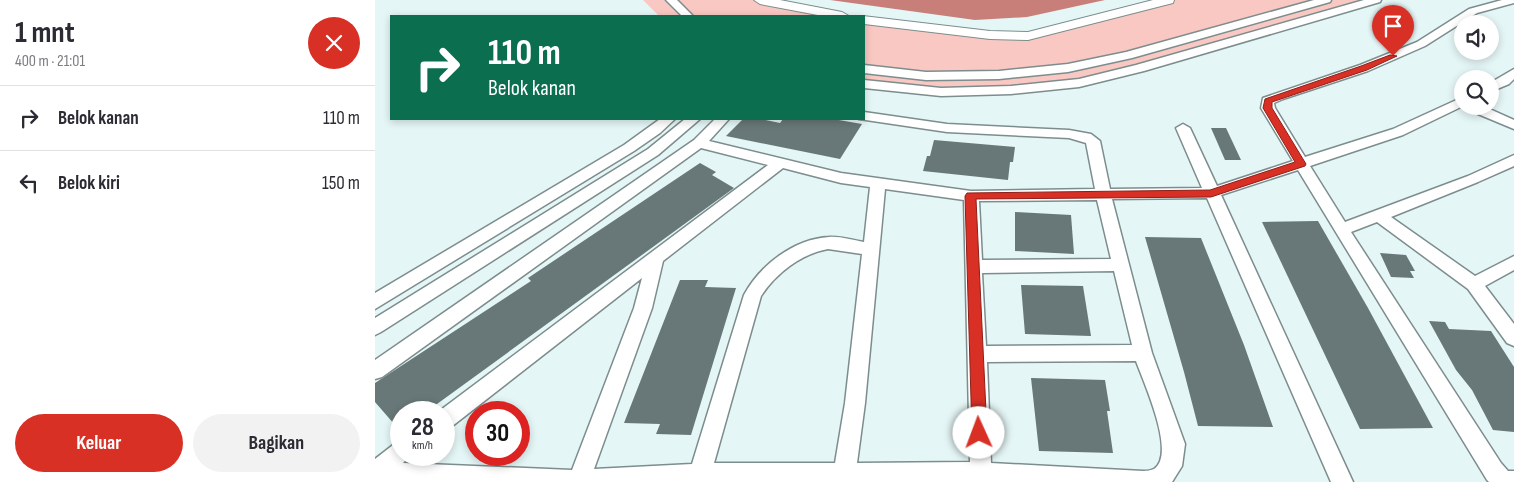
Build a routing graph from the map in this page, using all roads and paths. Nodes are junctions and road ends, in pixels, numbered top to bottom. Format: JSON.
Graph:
{"nodes":[{"id":1,"x":671,"y":0,"type":"edge"},
{"id":2,"x":760,"y":0,"type":"edge"},
{"id":3,"x":1168,"y":0,"type":"edge"},
{"id":4,"x":1326,"y":0,"type":"edge"},
{"id":5,"x":1376,"y":0,"type":"edge"},
{"id":6,"x":1514,"y":0,"type":"edge"},
{"id":7,"x":687,"y":15,"type":"edge"},
{"id":8,"x":837,"y":15,"type":"edge"},
{"id":9,"x":865,"y":20,"type":"edge"},
{"id":10,"x":865,"y":69,"type":"edge"},
{"id":11,"x":1511,"y":80,"type":"edge"},
{"id":12,"x":865,"y":84,"type":"edge"},
{"id":13,"x":1499,"y":85,"type":"edge"},
{"id":14,"x":1454,"y":107,"type":"edge"},
{"id":15,"x":1490,"y":115,"type":"edge"},
{"id":16,"x":865,"y":116,"type":"edge"},
{"id":17,"x":667,"y":120,"type":"edge"},
{"id":18,"x":692,"y":120,"type":"edge"},
{"id":19,"x":721,"y":120,"type":"edge"},
{"id":20,"x":1514,"y":126,"type":"edge"},
{"id":21,"x":1183,"y":128,"type":"dead end"},
{"id":22,"x":699,"y":143,"type":"junction"},
{"id":23,"x":1514,"y":160,"type":"edge"},
{"id":24,"x":780,"y":163,"type":"junction"},
{"id":25,"x":1301,"y":164,"type":"junction"},
{"id":26,"x":878,"y":183,"type":"junction"},
{"id":27,"x":1211,"y":193,"type":"junction"},
{"id":28,"x":1103,"y":194,"type":"junction"},
{"id":29,"x":971,"y":196,"type":"junction"},
{"id":30,"x":1379,"y":216,"type":"junction"},
{"id":31,"x":1341,"y":230,"type":"junction"},
{"id":32,"x":870,"y":250,"type":"junction"},
{"id":33,"x":656,"y":258,"type":"junction"},
{"id":34,"x":1514,"y":262,"type":"edge"},
{"id":35,"x":1121,"y":265,"type":"junction"},
{"id":36,"x":973,"y":267,"type":"junction"},
{"id":37,"x":1474,"y":284,"type":"junction"},
{"id":38,"x":375,"y":302,"type":"edge"},
{"id":39,"x":375,"y":327,"type":"edge"},
{"id":40,"x":1514,"y":338,"type":"edge"},
{"id":41,"x":1143,"y":353,"type":"junction"},
{"id":42,"x":976,"y":354,"type":"junction"},
{"id":43,"x":375,"y":371,"type":"edge"},
{"id":44,"x":455,"y":412,"type":"edge"},
{"id":45,"x":390,"y":461,"type":"edge"},
{"id":46,"x":375,"y":473,"type":"edge"},
{"id":47,"x":981,"y":473,"type":"junction"},
{"id":48,"x":700,"y":474,"type":"junction"},
{"id":49,"x":844,"y":474,"type":"junction"},
{"id":50,"x":579,"y":481,"type":"edge"},
{"id":51,"x":1342,"y":482,"type":"edge"},
{"id":52,"x":1514,"y":482,"type":"edge"}],
"edges":[{"from":1,"to":7,"type":"street"},
{"from":2,"to":8,"type":"street"},
{"from":3,"to":9,"type":"street"},
{"from":4,"to":10,"type":"street"},
{"from":5,"to":12,"type":"street"},
{"from":6,"to":25,"type":"street"},
{"from":11,"to":13,"type":"street"},
{"from":14,"to":25,"type":"street"},
{"from":15,"to":20,"type":"street"},
{"from":16,"to":28,"type":"street"},
{"from":17,"to":38,"type":"street"},
{"from":18,"to":39,"type":"street"},
{"from":19,"to":22,"type":"street"},
{"from":21,"to":27,"type":"street"},
{"from":22,"to":24,"type":"street"},
{"from":22,"to":43,"type":"street"},
{"from":23,"to":30,"type":"street"},
{"from":24,"to":26,"type":"street"},
{"from":24,"to":33,"type":"street"},
{"from":25,"to":27,"type":"street"},
{"from":25,"to":31,"type":"street"},
{"from":26,"to":29,"type":"street"},
{"from":26,"to":32,"type":"street"},
{"from":27,"to":28,"type":"street"},
{"from":27,"to":51,"type":"street"},
{"from":28,"to":29,"type":"street"},
{"from":28,"to":35,"type":"street"},
{"from":29,"to":36,"type":"street"},
{"from":30,"to":31,"type":"street"},
{"from":30,"to":37,"type":"street"},
{"from":31,"to":52,"type":"street"},
{"from":32,"to":48,"type":"street"},
{"from":32,"to":49,"type":"street"},
{"from":33,"to":44,"type":"street"},
{"from":33,"to":50,"type":"street"},
{"from":34,"to":37,"type":"street"},
{"from":35,"to":36,"type":"street"},
{"from":35,"to":41,"type":"street"},
{"from":36,"to":42,"type":"street"},
{"from":37,"to":40,"type":"street"},
{"from":41,"to":42,"type":"street"},
{"from":41,"to":47,"type":"street"},
{"from":42,"to":47,"type":"street"},
{"from":45,"to":46,"type":"street"},
{"from":46,"to":50,"type":"street"},
{"from":47,"to":49,"type":"street"},
{"from":48,"to":49,"type":"street"},
{"from":48,"to":50,"type":"street"}]}
